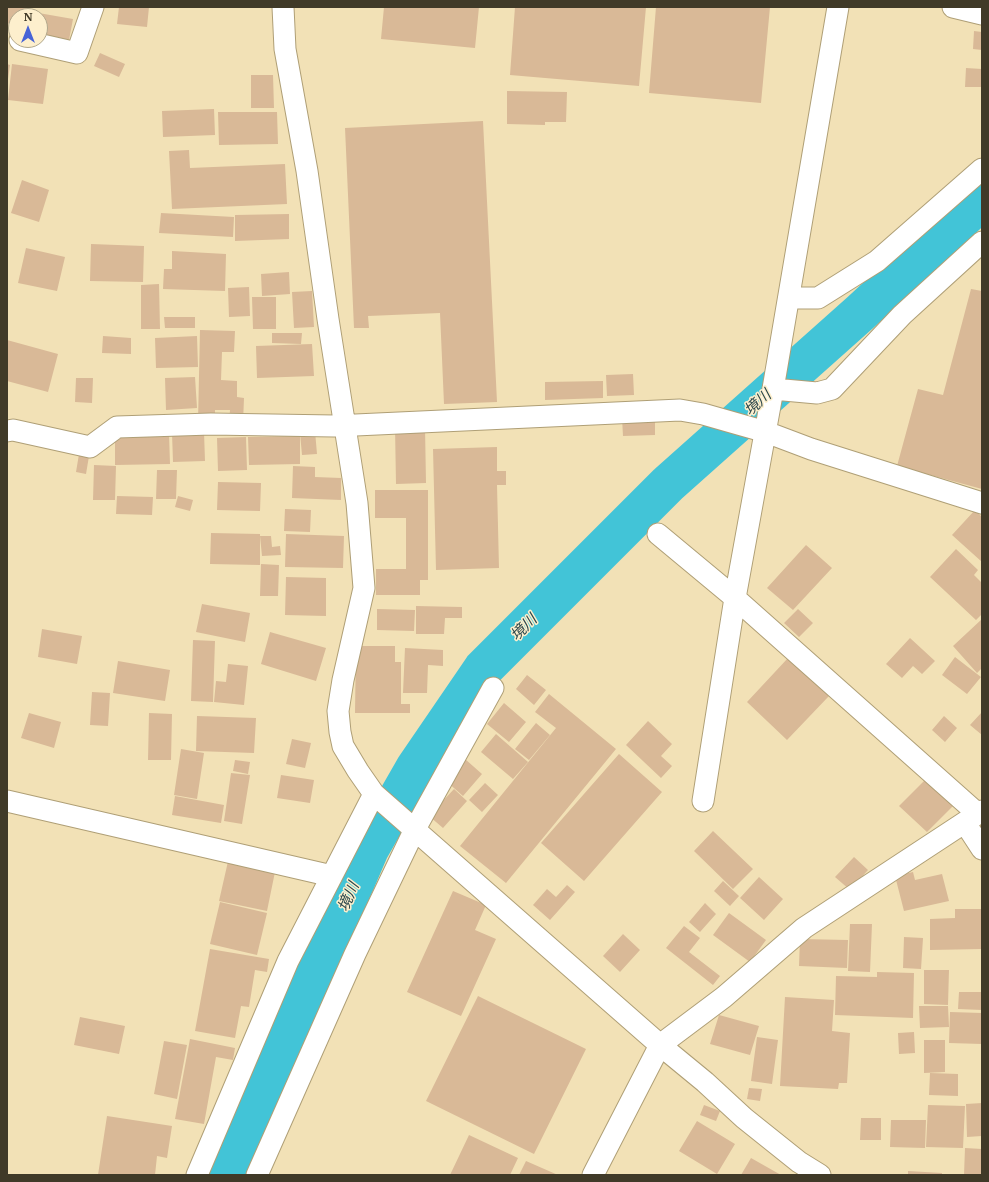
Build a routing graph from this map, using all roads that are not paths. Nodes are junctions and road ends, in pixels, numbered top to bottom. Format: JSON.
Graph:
{"nodes":[{"id":1,"x":93,"y":7,"type":"edge"},
{"id":2,"x":284,"y":7,"type":"edge"},
{"id":3,"x":838,"y":7,"type":"edge"},
{"id":4,"x":953,"y":7,"type":"edge"},
{"id":5,"x":982,"y":14,"type":"edge"},
{"id":6,"x":48,"y":46,"type":"edge"},
{"id":7,"x":982,"y":169,"type":"edge"},
{"id":8,"x":982,"y":242,"type":"edge"},
{"id":9,"x":789,"y":298,"type":"junction"},
{"id":10,"x":773,"y":389,"type":"junction"},
{"id":11,"x":344,"y":425,"type":"junction"},
{"id":12,"x":7,"y":431,"type":"edge"},
{"id":13,"x":766,"y":432,"type":"junction"},
{"id":14,"x":982,"y":502,"type":"edge"},
{"id":15,"x":658,"y":534,"type":"dead end"},
{"id":16,"x":735,"y":598,"type":"junction"},
{"id":17,"x":493,"y":688,"type":"dead end"},
{"id":18,"x":374,"y":794,"type":"junction"},
{"id":19,"x":7,"y":801,"type":"edge"},
{"id":20,"x":703,"y":801,"type":"dead end"},
{"id":21,"x":975,"y":816,"type":"edge"},
{"id":22,"x":411,"y":826,"type":"junction"},
{"id":23,"x":982,"y":849,"type":"edge"},
{"id":24,"x":332,"y":876,"type":"junction"},
{"id":25,"x":660,"y":1045,"type":"junction"},
{"id":26,"x":197,"y":1175,"type":"edge"},
{"id":27,"x":257,"y":1175,"type":"edge"},
{"id":28,"x":593,"y":1175,"type":"edge"},
{"id":29,"x":820,"y":1175,"type":"edge"}],
"edges":[{"from":1,"to":6,"type":"street"},
{"from":2,"to":11,"type":"street"},
{"from":3,"to":9,"type":"street"},
{"from":4,"to":5,"type":"street"},
{"from":7,"to":9,"type":"street"},
{"from":8,"to":10,"type":"street"},
{"from":9,"to":10,"type":"street"},
{"from":10,"to":13,"type":"street"},
{"from":11,"to":12,"type":"street"},
{"from":11,"to":13,"type":"street"},
{"from":11,"to":18,"type":"street"},
{"from":13,"to":14,"type":"street"},
{"from":13,"to":16,"type":"street"},
{"from":15,"to":16,"type":"street"},
{"from":16,"to":20,"type":"street"},
{"from":16,"to":21,"type":"street"},
{"from":17,"to":22,"type":"street"},
{"from":18,"to":22,"type":"street"},
{"from":18,"to":24,"type":"street"},
{"from":19,"to":24,"type":"street"},
{"from":21,"to":23,"type":"street"},
{"from":21,"to":25,"type":"street"},
{"from":22,"to":25,"type":"street"},
{"from":22,"to":27,"type":"street"},
{"from":24,"to":26,"type":"street"},
{"from":25,"to":28,"type":"street"},
{"from":25,"to":29,"type":"street"}]}
